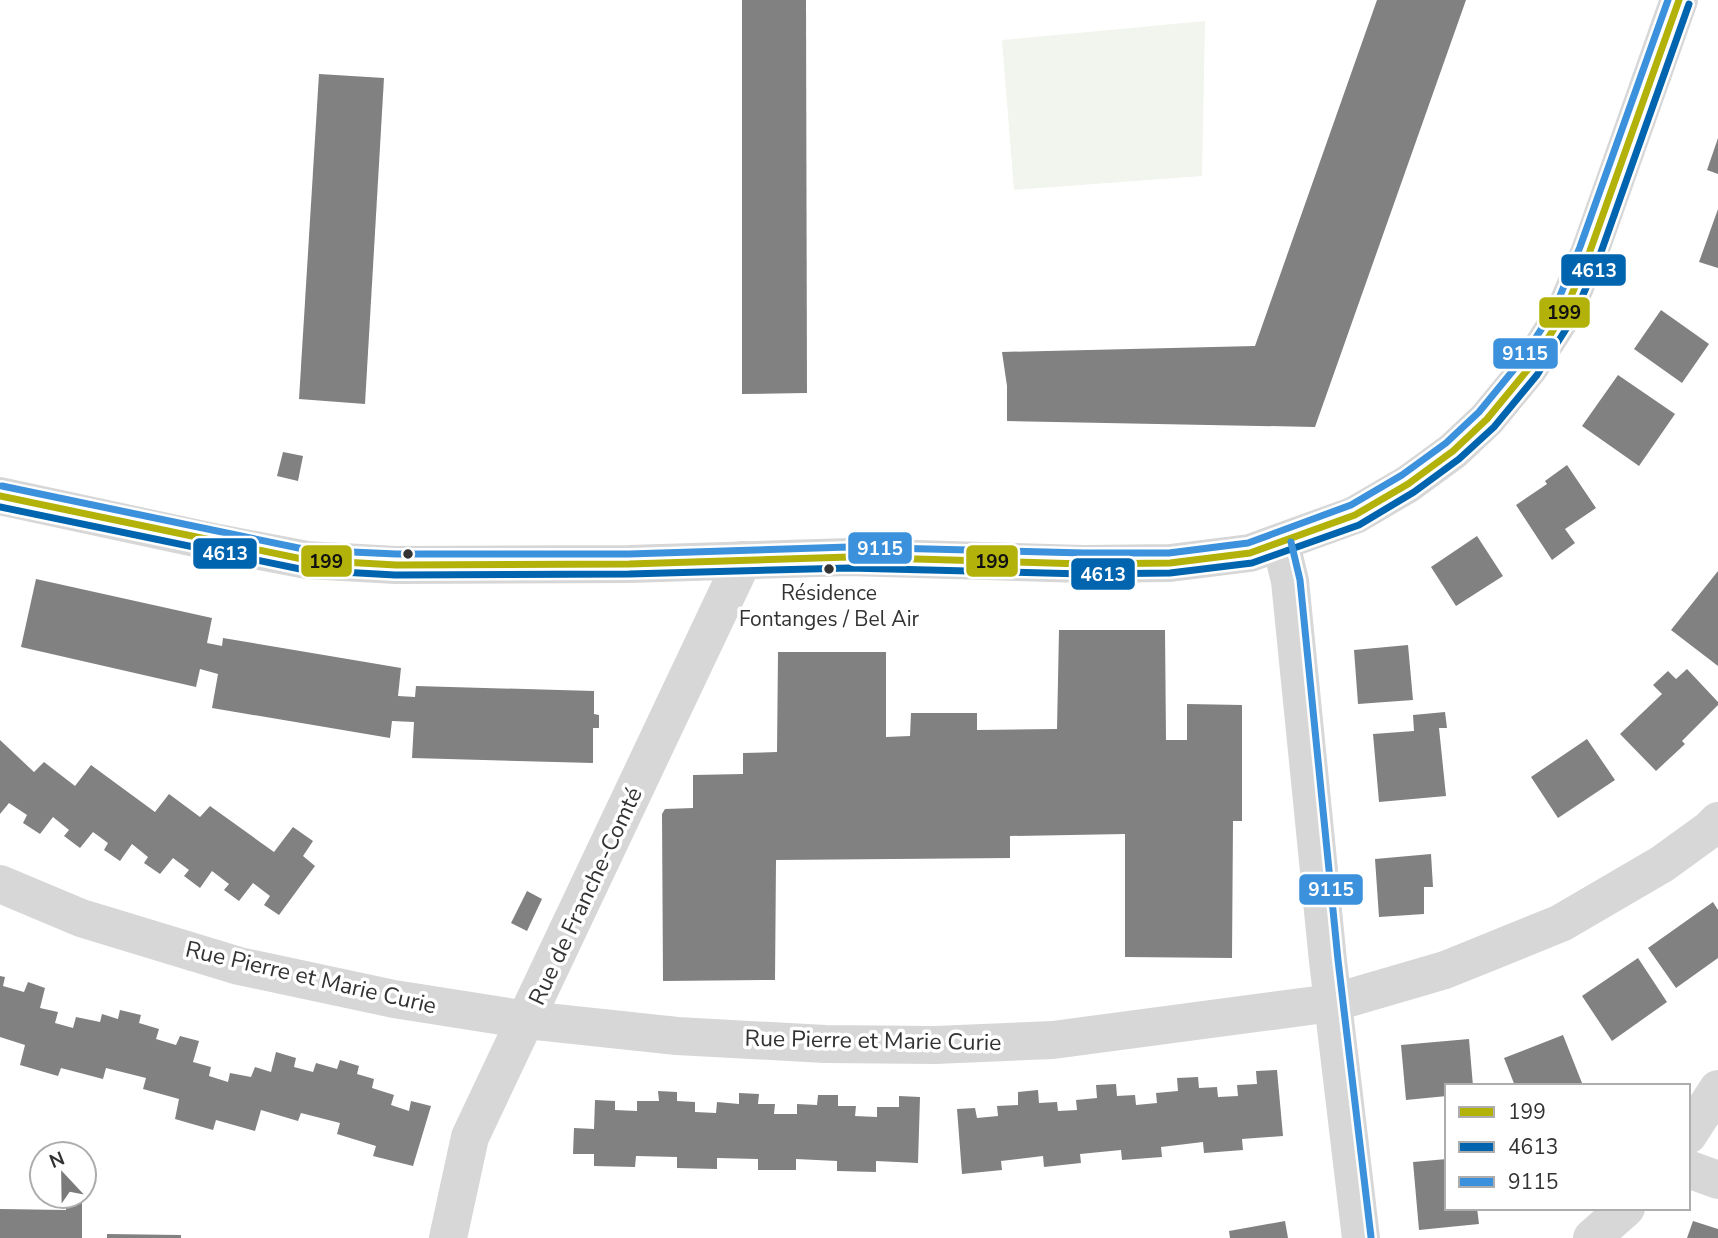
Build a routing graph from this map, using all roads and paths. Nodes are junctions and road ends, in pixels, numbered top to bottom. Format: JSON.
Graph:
{"nodes":[{"id":1,"x":1679,"y":0,"type":"edge"},
{"id":2,"x":0,"y":496,"type":"edge"},
{"id":3,"x":1281,"y":544,"type":"junction"},
{"id":4,"x":743,"y":560,"type":"junction"},
{"id":5,"x":1715,"y":826,"type":"edge"},
{"id":6,"x":0,"y":884,"type":"edge"},
{"id":7,"x":1332,"y":1003,"type":"junction"},
{"id":8,"x":527,"y":1020,"type":"junction"},
{"id":9,"x":1718,"y":1089,"type":"edge"},
{"id":10,"x":1690,"y":1132,"type":"edge"},
{"id":11,"x":1690,"y":1170,"type":"edge"},
{"id":12,"x":1718,"y":1180,"type":"edge"},
{"id":13,"x":1624,"y":1210,"type":"edge"},
{"id":14,"x":448,"y":1238,"type":"edge"},
{"id":15,"x":1361,"y":1238,"type":"edge"},
{"id":16,"x":1592,"y":1238,"type":"edge"}],
"edges":[{"from":1,"to":3,"type":"street"},
{"from":2,"to":4,"type":"street"},
{"from":3,"to":4,"type":"street"},
{"from":3,"to":7,"type":"street"},
{"from":4,"to":8,"type":"street","name":"Rue de Franche-Comté"},
{"from":5,"to":7,"type":"street","name":"Rue Pierre et Marie Curie"},
{"from":6,"to":8,"type":"street","name":"Rue Pierre et Marie Curie"},
{"from":7,"to":8,"type":"street","name":"Rue Pierre et Marie Curie"},
{"from":7,"to":15,"type":"street"},
{"from":8,"to":14,"type":"street","name":"Rue de Franche-Comté"},
{"from":9,"to":10,"type":"street"},
{"from":11,"to":12,"type":"street"},
{"from":13,"to":16,"type":"street"}]}
